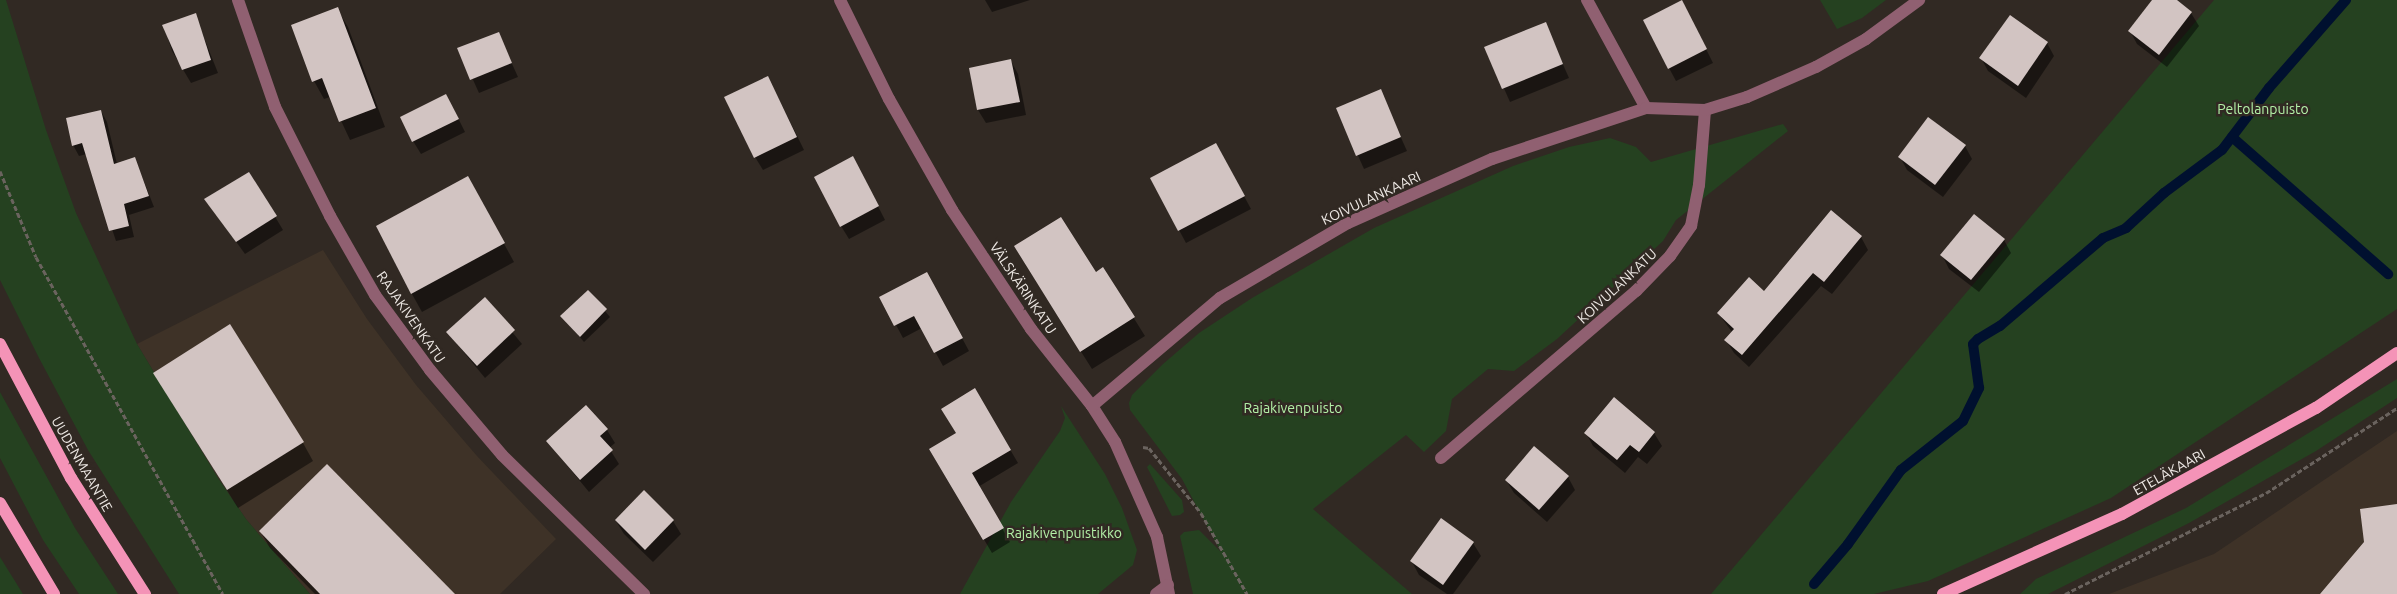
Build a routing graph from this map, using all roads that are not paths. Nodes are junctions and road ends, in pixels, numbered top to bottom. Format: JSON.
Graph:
{"nodes":[{"id":1,"x":238,"y":0,"type":"edge"},
{"id":2,"x":840,"y":0,"type":"edge"},
{"id":3,"x":1587,"y":0,"type":"edge"},
{"id":4,"x":1919,"y":0,"type":"edge"},
{"id":5,"x":1646,"y":108,"type":"junction"},
{"id":6,"x":1705,"y":110,"type":"junction"},
{"id":7,"x":0,"y":344,"type":"edge"},
{"id":8,"x":2397,"y":353,"type":"edge"},
{"id":9,"x":1092,"y":406,"type":"junction"},
{"id":10,"x":1441,"y":458,"type":"dead end"},
{"id":11,"x":0,"y":503,"type":"edge"},
{"id":12,"x":1168,"y":589,"type":"edge"},
{"id":13,"x":54,"y":594,"type":"edge"},
{"id":14,"x":145,"y":594,"type":"edge"},
{"id":15,"x":644,"y":594,"type":"edge"},
{"id":16,"x":1156,"y":594,"type":"edge"},
{"id":17,"x":1943,"y":594,"type":"edge"}],
"edges":[{"from":1,"to":15,"type":"street","name":"RAJAKIVENKATU"},
{"from":2,"to":9,"type":"street","name":"VÄLSKÄRINKATU"},
{"from":3,"to":5,"type":"street"},
{"from":4,"to":6,"type":"street"},
{"from":5,"to":6,"type":"street","name":"KOIVULANKAARI"},
{"from":5,"to":9,"type":"street","name":"KOIVULANKAARI"},
{"from":6,"to":10,"type":"street","name":"KOIVULANKATU"},
{"from":7,"to":14,"type":"main road","name":"UUDENMAANTIE"},
{"from":8,"to":17,"type":"main road","name":"ETELÄKAARI"},
{"from":9,"to":12,"type":"street","name":"VÄLSKÄRINKATU"},
{"from":11,"to":13,"type":"main road"},
{"from":12,"to":16,"type":"street"}]}
